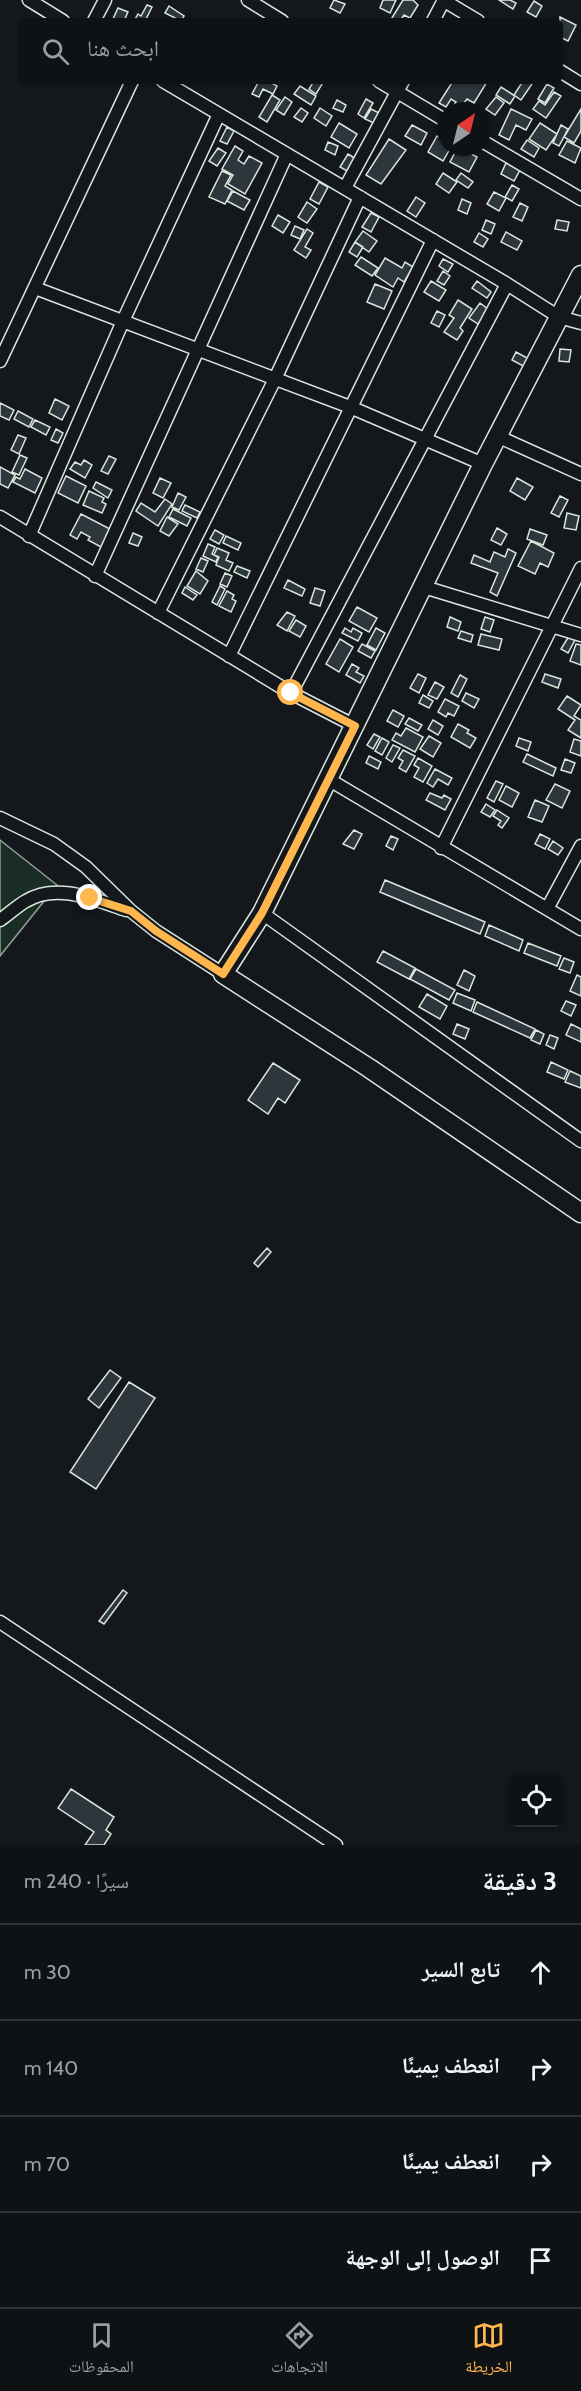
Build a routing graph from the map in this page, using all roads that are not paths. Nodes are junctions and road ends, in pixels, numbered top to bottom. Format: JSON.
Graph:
{"nodes":[{"id":1,"x":29,"y":0,"type":"edge"},
{"id":2,"x":105,"y":0,"type":"edge"},
{"id":3,"x":248,"y":0,"type":"edge"},
{"id":4,"x":444,"y":0,"type":"edge"},
{"id":5,"x":58,"y":18,"type":"edge"},
{"id":6,"x":96,"y":18,"type":"edge"},
{"id":7,"x":277,"y":18,"type":"edge"},
{"id":8,"x":435,"y":18,"type":"edge"},
{"id":9,"x":473,"y":18,"type":"edge"},
{"id":10,"x":563,"y":73,"type":"edge"},
{"id":11,"x":131,"y":84,"type":"edge"},
{"id":12,"x":168,"y":84,"type":"edge"},
{"id":13,"x":581,"y":84,"type":"edge"},
{"id":14,"x":400,"y":87,"type":"edge"},
{"id":15,"x":219,"y":114,"type":"junction"},
{"id":16,"x":437,"y":114,"type":"edge"},
{"id":17,"x":491,"y":146,"type":"edge"},
{"id":18,"x":287,"y":154,"type":"junction"},
{"id":19,"x":345,"y":188,"type":"junction"},
{"id":20,"x":360,"y":197,"type":"junction"},
{"id":21,"x":581,"y":199,"type":"edge"},
{"id":22,"x":433,"y":240,"type":"junction"},
{"id":23,"x":581,"y":275,"type":"edge"},
{"id":24,"x":507,"y":284,"type":"junction"},
{"id":25,"x":35,"y":288,"type":"junction"},
{"id":26,"x":559,"y":317,"type":"junction"},
{"id":27,"x":123,"y":321,"type":"junction"},
{"id":28,"x":581,"y":323,"type":"edge"},
{"id":29,"x":200,"y":350,"type":"junction"},
{"id":30,"x":0,"y":361,"type":"edge"},
{"id":31,"x":275,"y":379,"type":"junction"},
{"id":32,"x":350,"y":407,"type":"junction"},
{"id":33,"x":497,"y":436,"type":"junction"},
{"id":34,"x":427,"y":439,"type":"junction"},
{"id":35,"x":483,"y":464,"type":"junction"},
{"id":36,"x":581,"y":474,"type":"edge"},
{"id":37,"x":0,"y":518,"type":"edge"},
{"id":38,"x":29,"y":536,"type":"junction"},
{"id":39,"x":581,"y":568,"type":"edge"},
{"id":40,"x":95,"y":576,"type":"junction"},
{"id":41,"x":423,"y":587,"type":"junction"},
{"id":42,"x":158,"y":614,"type":"junction"},
{"id":43,"x":552,"y":625,"type":"junction"},
{"id":44,"x":581,"y":635,"type":"edge"},
{"id":45,"x":229,"y":656,"type":"junction"},
{"id":46,"x":291,"y":693,"type":"junction"},
{"id":47,"x":355,"y":726,"type":"junction"},
{"id":48,"x":328,"y":778,"type":"junction"},
{"id":49,"x":0,"y":818,"type":"edge"},
{"id":50,"x":581,"y":846,"type":"edge"},
{"id":51,"x":441,"y":848,"type":"junction"},
{"id":52,"x":547,"y":909,"type":"junction"},
{"id":53,"x":131,"y":911,"type":"junction"},
{"id":54,"x":262,"y":913,"type":"junction"},
{"id":55,"x":0,"y":920,"type":"edge"},
{"id":56,"x":581,"y":929,"type":"edge"},
{"id":57,"x":223,"y":974,"type":"junction"},
{"id":58,"x":581,"y":1141,"type":"edge"},
{"id":59,"x":581,"y":1213,"type":"edge"},
{"id":60,"x":0,"y":1622,"type":"edge"},
{"id":61,"x":336,"y":1845,"type":"edge"}],
"edges":[{"from":1,"to":5,"type":"street"},
{"from":2,"to":6,"type":"street"},
{"from":3,"to":7,"type":"street"},
{"from":4,"to":8,"type":"street"},
{"from":4,"to":9,"type":"street"},
{"from":10,"to":13,"type":"street"},
{"from":11,"to":25,"type":"street"},
{"from":12,"to":15,"type":"street"},
{"from":14,"to":16,"type":"street"},
{"from":14,"to":19,"type":"street"},
{"from":15,"to":18,"type":"street"},
{"from":15,"to":27,"type":"street"},
{"from":17,"to":21,"type":"street"},
{"from":18,"to":19,"type":"street"},
{"from":18,"to":29,"type":"street"},
{"from":19,"to":20,"type":"street"},
{"from":20,"to":22,"type":"street"},
{"from":20,"to":31,"type":"street"},
{"from":22,"to":24,"type":"street"},
{"from":22,"to":32,"type":"street"},
{"from":23,"to":26,"type":"street"},
{"from":24,"to":26,"type":"street"},
{"from":24,"to":34,"type":"street"},
{"from":25,"to":27,"type":"street"},
{"from":25,"to":30,"type":"street"},
{"from":26,"to":28,"type":"street"},
{"from":26,"to":33,"type":"street"},
{"from":27,"to":29,"type":"street"},
{"from":27,"to":38,"type":"street"},
{"from":29,"to":31,"type":"street"},
{"from":29,"to":40,"type":"street"},
{"from":31,"to":32,"type":"street"},
{"from":31,"to":42,"type":"street"},
{"from":32,"to":34,"type":"street"},
{"from":32,"to":45,"type":"street"},
{"from":33,"to":35,"type":"street"},
{"from":33,"to":36,"type":"street"},
{"from":34,"to":35,"type":"street"},
{"from":34,"to":46,"type":"street"},
{"from":35,"to":41,"type":"street"},
{"from":37,"to":38,"type":"street"},
{"from":38,"to":40,"type":"street"},
{"from":39,"to":43,"type":"street"},
{"from":40,"to":42,"type":"street"},
{"from":41,"to":43,"type":"street"},
{"from":41,"to":47,"type":"street"},
{"from":42,"to":45,"type":"street"},
{"from":43,"to":44,"type":"street"},
{"from":43,"to":51,"type":"street"},
{"from":45,"to":46,"type":"street"},
{"from":46,"to":47,"type":"street"},
{"from":47,"to":48,"type":"street"},
{"from":48,"to":51,"type":"street"},
{"from":48,"to":54,"type":"street"},
{"from":49,"to":53,"type":"street"},
{"from":50,"to":52,"type":"street"},
{"from":51,"to":52,"type":"street"},
{"from":52,"to":56,"type":"street"},
{"from":53,"to":55,"type":"street"},
{"from":53,"to":57,"type":"street"},
{"from":54,"to":57,"type":"street"},
{"from":54,"to":58,"type":"street"},
{"from":57,"to":59,"type":"street"},
{"from":60,"to":61,"type":"street"}]}
